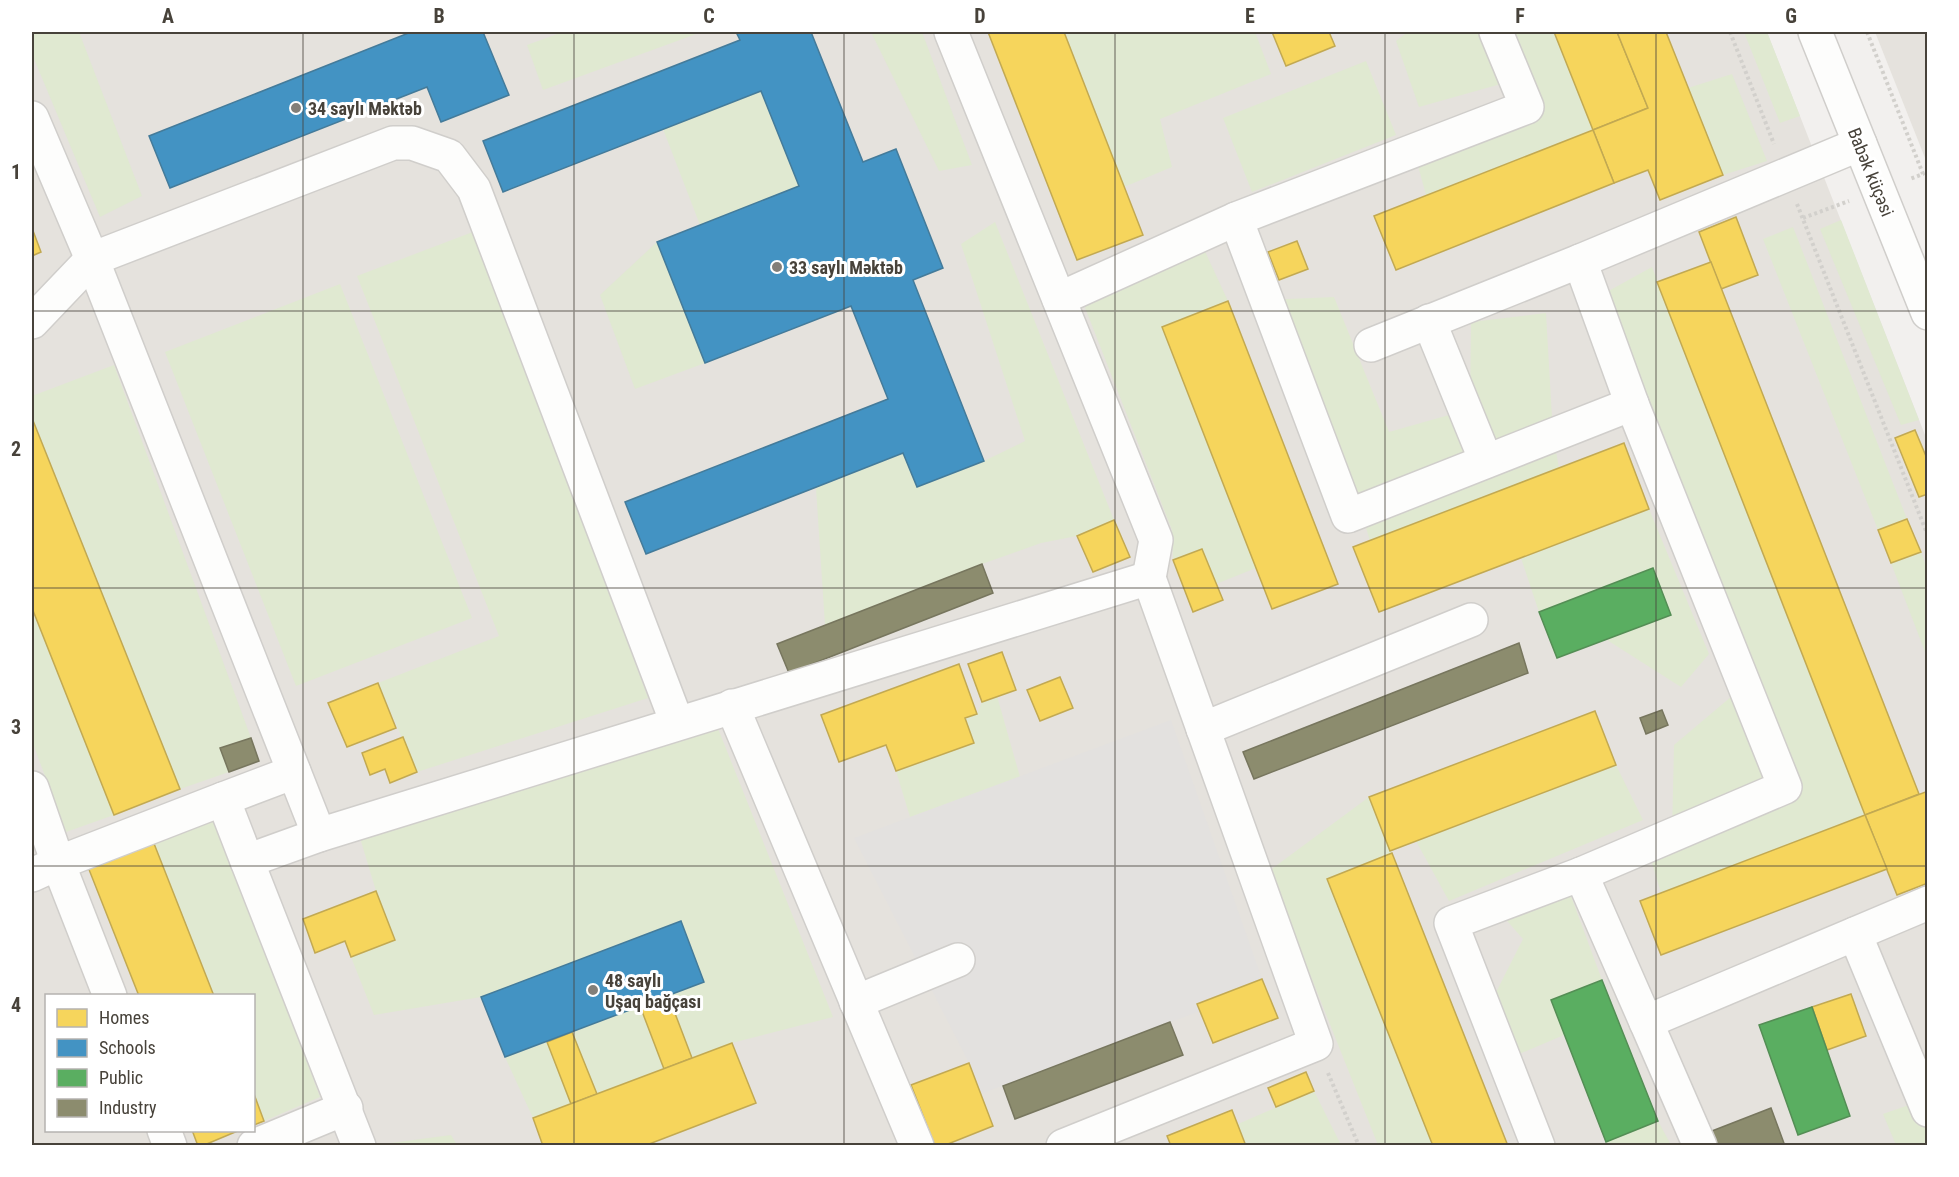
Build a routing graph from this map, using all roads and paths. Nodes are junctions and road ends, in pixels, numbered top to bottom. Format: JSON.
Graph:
{"nodes":[{"id":1,"x":951,"y":32,"type":"edge"},
{"id":2,"x":1496,"y":32,"type":"edge"},
{"id":3,"x":1730,"y":32,"type":"edge"},
{"id":4,"x":1815,"y":32,"type":"edge"},
{"id":5,"x":32,"y":118,"type":"edge"},
{"id":6,"x":1860,"y":144,"type":"junction"},
{"id":7,"x":1785,"y":175,"type":"junction"},
{"id":8,"x":1236,"y":219,"type":"junction"},
{"id":9,"x":92,"y":259,"type":"junction"},
{"id":10,"x":1580,"y":261,"type":"junction"},
{"id":11,"x":1059,"y":299,"type":"junction"},
{"id":12,"x":1928,"y":313,"type":"edge"},
{"id":13,"x":1429,"y":321,"type":"junction"},
{"id":14,"x":32,"y":322,"type":"edge"},
{"id":15,"x":1371,"y":345,"type":"dead end"},
{"id":16,"x":1632,"y":404,"type":"junction"},
{"id":17,"x":1486,"y":461,"type":"junction"},
{"id":18,"x":1928,"y":536,"type":"edge"},
{"id":19,"x":1149,"y":578,"type":"junction"},
{"id":20,"x":1471,"y":620,"type":"dead end"},
{"id":21,"x":732,"y":706,"type":"junction"},
{"id":22,"x":677,"y":723,"type":"junction"},
{"id":23,"x":1203,"y":729,"type":"junction"},
{"id":24,"x":294,"y":771,"type":"junction"},
{"id":25,"x":32,"y":788,"type":"edge"},
{"id":26,"x":224,"y":799,"type":"junction"},
{"id":27,"x":319,"y":835,"type":"junction"},
{"id":28,"x":247,"y":861,"type":"junction"},
{"id":29,"x":45,"y":869,"type":"edge"},
{"id":30,"x":1581,"y":874,"type":"junction"},
{"id":31,"x":1928,"y":903,"type":"edge"},
{"id":32,"x":1855,"y":934,"type":"junction"},
{"id":33,"x":958,"y":960,"type":"dead end"},
{"id":34,"x":109,"y":994,"type":"edge"},
{"id":35,"x":856,"y":1002,"type":"junction"},
{"id":36,"x":1646,"y":1022,"type":"junction"},
{"id":37,"x":1316,"y":1044,"type":"junction"},
{"id":38,"x":346,"y":1108,"type":"junction"},
{"id":39,"x":1928,"y":1110,"type":"edge"},
{"id":40,"x":164,"y":1132,"type":"edge"},
{"id":41,"x":1108,"y":1137,"type":"edge"},
{"id":42,"x":170,"y":1146,"type":"edge"},
{"id":43,"x":254,"y":1146,"type":"edge"},
{"id":44,"x":359,"y":1146,"type":"edge"},
{"id":45,"x":917,"y":1146,"type":"edge"},
{"id":46,"x":1063,"y":1146,"type":"edge"},
{"id":47,"x":1359,"y":1146,"type":"edge"},
{"id":48,"x":1538,"y":1146,"type":"edge"},
{"id":49,"x":1700,"y":1146,"type":"edge"}],
"edges":[{"from":1,"to":11,"type":"street"},
{"from":2,"to":8,"type":"street"},
{"from":3,"to":7,"type":"path"},
{"from":4,"to":6,"type":"street","name":"Babək küçəsi"},
{"from":5,"to":9,"type":"street"},
{"from":6,"to":7,"type":"street"},
{"from":6,"to":12,"type":"street","name":"Babək küçəsi"},
{"from":7,"to":10,"type":"street"},
{"from":7,"to":18,"type":"path"},
{"from":8,"to":11,"type":"street"},
{"from":8,"to":17,"type":"street"},
{"from":9,"to":14,"type":"street"},
{"from":9,"to":22,"type":"street"},
{"from":9,"to":24,"type":"street"},
{"from":10,"to":13,"type":"street"},
{"from":10,"to":16,"type":"street"},
{"from":11,"to":19,"type":"street"},
{"from":13,"to":15,"type":"street"},
{"from":13,"to":17,"type":"street"},
{"from":16,"to":17,"type":"street"},
{"from":16,"to":30,"type":"street"},
{"from":19,"to":21,"type":"street"},
{"from":19,"to":23,"type":"street"},
{"from":20,"to":23,"type":"street"},
{"from":21,"to":22,"type":"street"},
{"from":21,"to":35,"type":"street"},
{"from":22,"to":27,"type":"street"},
{"from":23,"to":37,"type":"street"},
{"from":24,"to":26,"type":"street"},
{"from":24,"to":27,"type":"street"},
{"from":25,"to":29,"type":"street"},
{"from":26,"to":28,"type":"street"},
{"from":26,"to":29,"type":"street"},
{"from":27,"to":28,"type":"street"},
{"from":28,"to":38,"type":"street"},
{"from":29,"to":34,"type":"street"},
{"from":30,"to":36,"type":"street"},
{"from":30,"to":48,"type":"street"},
{"from":31,"to":32,"type":"street"},
{"from":32,"to":36,"type":"street"},
{"from":32,"to":39,"type":"street"},
{"from":33,"to":35,"type":"street"},
{"from":35,"to":45,"type":"street"},
{"from":36,"to":49,"type":"street"},
{"from":37,"to":41,"type":"street"},
{"from":37,"to":47,"type":"path"},
{"from":38,"to":43,"type":"street"},
{"from":38,"to":44,"type":"street"},
{"from":40,"to":42,"type":"street"},
{"from":41,"to":46,"type":"street"}]}
